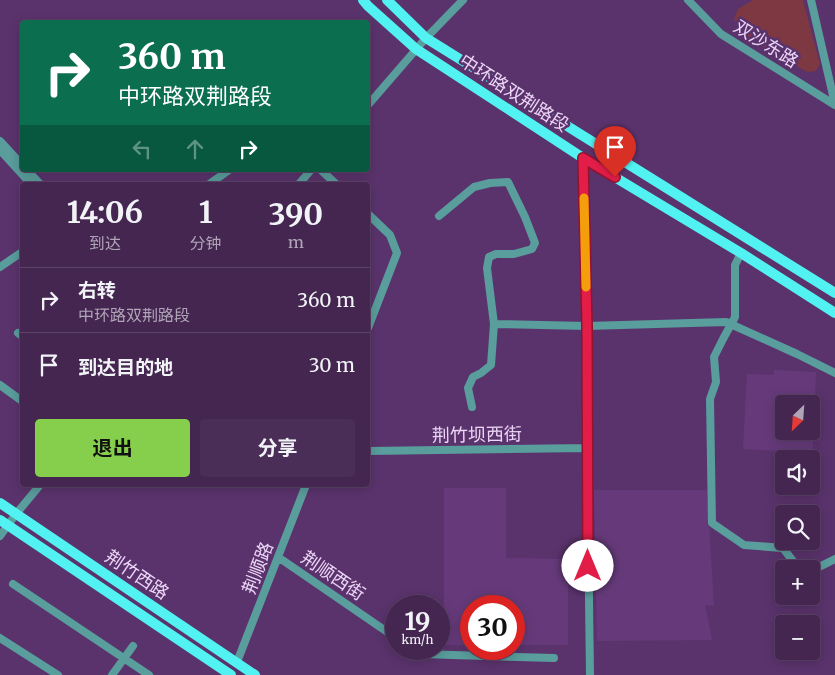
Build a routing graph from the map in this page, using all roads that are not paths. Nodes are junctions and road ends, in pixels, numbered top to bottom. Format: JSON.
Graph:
{"nodes":[{"id":1,"x":363,"y":0,"type":"edge"},
{"id":2,"x":387,"y":0,"type":"edge"},
{"id":3,"x":463,"y":0,"type":"edge"},
{"id":4,"x":688,"y":0,"type":"edge"},
{"id":5,"x":811,"y":0,"type":"edge"},
{"id":6,"x":426,"y":38,"type":"junction"},
{"id":7,"x":416,"y":49,"type":"junction"},
{"id":8,"x":370,"y":104,"type":"edge"},
{"id":9,"x":835,"y":104,"type":"edge"},
{"id":10,"x":0,"y":141,"type":"edge"},
{"id":11,"x":0,"y":150,"type":"edge"},
{"id":12,"x":583,"y":158,"type":"junction"},
{"id":13,"x":20,"y":163,"type":"edge"},
{"id":14,"x":20,"y":172,"type":"edge"},
{"id":15,"x":20,"y":172,"type":"edge"},
{"id":16,"x":29,"y":172,"type":"edge"},
{"id":17,"x":227,"y":172,"type":"edge"},
{"id":18,"x":309,"y":172,"type":"edge"},
{"id":19,"x":322,"y":172,"type":"edge"},
{"id":20,"x":29,"y":182,"type":"edge"},
{"id":21,"x":38,"y":182,"type":"edge"},
{"id":22,"x":217,"y":182,"type":"edge"},
{"id":23,"x":301,"y":182,"type":"edge"},
{"id":24,"x":334,"y":182,"type":"edge"},
{"id":25,"x":370,"y":216,"type":"edge"},
{"id":26,"x":439,"y":216,"type":"dead end"},
{"id":27,"x":20,"y":253,"type":"edge"},
{"id":28,"x":740,"y":253,"type":"junction"},
{"id":29,"x":0,"y":267,"type":"edge"},
{"id":30,"x":835,"y":293,"type":"edge"},
{"id":31,"x":835,"y":313,"type":"edge"},
{"id":32,"x":370,"y":323,"type":"edge"},
{"id":33,"x":494,"y":324,"type":"junction"},
{"id":34,"x":732,"y":324,"type":"junction"},
{"id":35,"x":587,"y":326,"type":"junction"},
{"id":36,"x":835,"y":373,"type":"edge"},
{"id":37,"x":0,"y":385,"type":"edge"},
{"id":38,"x":20,"y":399,"type":"edge"},
{"id":39,"x":472,"y":407,"type":"dead end"},
{"id":40,"x":587,"y":448,"type":"junction"},
{"id":41,"x":370,"y":451,"type":"edge"},
{"id":42,"x":38,"y":487,"type":"edge"},
{"id":43,"x":305,"y":487,"type":"edge"},
{"id":44,"x":0,"y":503,"type":"edge"},
{"id":45,"x":16,"y":514,"type":"junction"},
{"id":46,"x":4,"y":523,"type":"edge"},
{"id":47,"x":0,"y":536,"type":"edge"},
{"id":48,"x":278,"y":557,"type":"junction"},
{"id":49,"x":792,"y":560,"type":"edge"},
{"id":50,"x":835,"y":560,"type":"edge"},
{"id":51,"x":820,"y":567,"type":"edge"},
{"id":52,"x":12,"y":584,"type":"dead end"},
{"id":53,"x":385,"y":630,"type":"edge"},
{"id":54,"x":0,"y":638,"type":"edge"},
{"id":55,"x":133,"y":646,"type":"dead end"},
{"id":56,"x":450,"y":655,"type":"edge"},
{"id":57,"x":124,"y":658,"type":"junction"},
{"id":58,"x":554,"y":658,"type":"dead end"},
{"id":59,"x":237,"y":662,"type":"junction"},
{"id":60,"x":58,"y":675,"type":"edge"},
{"id":61,"x":112,"y":675,"type":"edge"},
{"id":62,"x":149,"y":675,"type":"edge"},
{"id":63,"x":232,"y":675,"type":"edge"},
{"id":64,"x":255,"y":675,"type":"edge"},
{"id":65,"x":590,"y":675,"type":"edge"}],
"edges":[{"from":1,"to":7,"type":"main road","name":"中环路双荆路段"},
{"from":2,"to":6,"type":"main road","name":"中环路双荆路段"},
{"from":3,"to":6,"type":"street"},
{"from":4,"to":9,"type":"street","name":"双沙东路"},
{"from":5,"to":9,"type":"street"},
{"from":6,"to":7,"type":"street"},
{"from":6,"to":30,"type":"main road","name":"中环路双荆路段"},
{"from":7,"to":8,"type":"street"},
{"from":7,"to":12,"type":"main road","name":"中环路双荆路段"},
{"from":10,"to":13,"type":"street"},
{"from":11,"to":14,"type":"street"},
{"from":12,"to":28,"type":"main road","name":"中环路双荆路段"},
{"from":12,"to":35,"type":"street"},
{"from":15,"to":20,"type":"street"},
{"from":16,"to":21,"type":"street"},
{"from":17,"to":22,"type":"street"},
{"from":18,"to":23,"type":"street"},
{"from":19,"to":24,"type":"street"},
{"from":25,"to":32,"type":"street"},
{"from":26,"to":33,"type":"street"},
{"from":27,"to":29,"type":"street"},
{"from":28,"to":31,"type":"main road","name":"中环路双荆路段"},
{"from":28,"to":34,"type":"street"},
{"from":33,"to":35,"type":"street"},
{"from":33,"to":39,"type":"street"},
{"from":34,"to":35,"type":"street"},
{"from":34,"to":36,"type":"street"},
{"from":34,"to":49,"type":"street"},
{"from":35,"to":40,"type":"street"},
{"from":37,"to":38,"type":"street"},
{"from":40,"to":41,"type":"street","name":"荆竹坝西街"},
{"from":40,"to":65,"type":"street"},
{"from":42,"to":45,"type":"street"},
{"from":43,"to":48,"type":"street","name":"荆顺路"},
{"from":44,"to":45,"type":"main road","name":"荆竹西路"},
{"from":45,"to":46,"type":"street"},
{"from":45,"to":59,"type":"main road","name":"荆竹西路"},
{"from":46,"to":47,"type":"street"},
{"from":46,"to":63,"type":"main road","name":"荆竹西路"},
{"from":48,"to":53,"type":"street","name":"荆顺西街"},
{"from":48,"to":59,"type":"street","name":"荆顺路"},
{"from":50,"to":51,"type":"street"},
{"from":52,"to":57,"type":"street"},
{"from":54,"to":60,"type":"street"},
{"from":55,"to":57,"type":"street"},
{"from":56,"to":58,"type":"street"},
{"from":57,"to":61,"type":"street"},
{"from":57,"to":62,"type":"street"},
{"from":59,"to":64,"type":"main road","name":"荆竹西路"}]}
